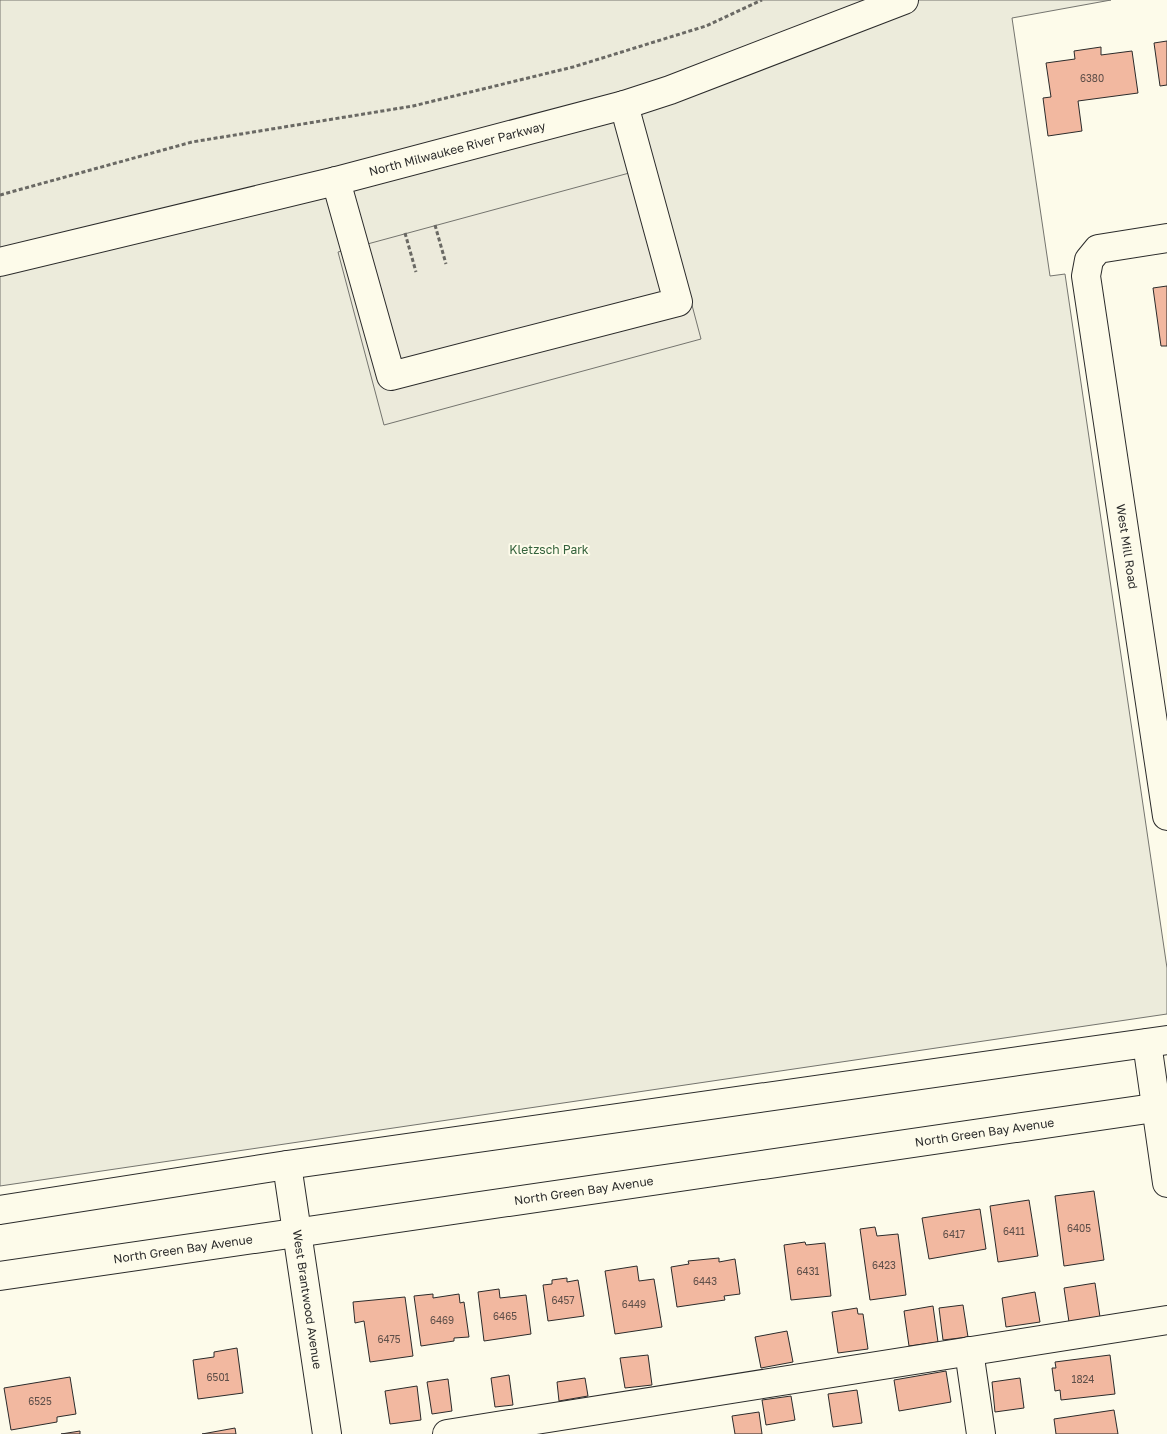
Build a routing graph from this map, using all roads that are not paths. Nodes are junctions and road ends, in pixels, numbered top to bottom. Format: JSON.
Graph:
{"nodes":[{"id":1,"x":904,"y":0,"type":"edge"},
{"id":2,"x":624,"y":105,"type":"junction"},
{"id":3,"x":336,"y":181,"type":"junction"},
{"id":4,"x":1167,"y":238,"type":"edge"},
{"id":5,"x":0,"y":262,"type":"edge"},
{"id":6,"x":1167,"y":816,"type":"edge"},
{"id":7,"x":1157,"y":1042,"type":"edge"},
{"id":8,"x":1162,"y":1107,"type":"edge"},
{"id":9,"x":287,"y":1166,"type":"junction"},
{"id":10,"x":1167,"y":1182,"type":"edge"},
{"id":11,"x":0,"y":1210,"type":"edge"},
{"id":12,"x":297,"y":1232,"type":"junction"},
{"id":13,"x":0,"y":1276,"type":"edge"},
{"id":14,"x":1167,"y":1320,"type":"edge"},
{"id":15,"x":969,"y":1351,"type":"junction"},
{"id":16,"x":327,"y":1434,"type":"edge"},
{"id":17,"x":447,"y":1434,"type":"edge"},
{"id":18,"x":981,"y":1434,"type":"edge"}],
"edges":[{"from":1,"to":2,"type":"main road","name":"North Milwaukee River Parkway"},
{"from":2,"to":3,"type":"main road","name":"North Milwaukee River Parkway"},
{"from":2,"to":3,"type":"main road"},
{"from":3,"to":5,"type":"main road","name":"North Milwaukee River Parkway"},
{"from":4,"to":6,"type":"main road","name":"West Mill Road"},
{"from":7,"to":8,"type":"main road"},
{"from":7,"to":9,"type":"main road"},
{"from":8,"to":10,"type":"main road"},
{"from":8,"to":12,"type":"main road","name":"North Green Bay Avenue"},
{"from":9,"to":11,"type":"main road"},
{"from":9,"to":12,"type":"main road","name":"West Brantwood Avenue"},
{"from":12,"to":13,"type":"main road","name":"North Green Bay Avenue"},
{"from":12,"to":16,"type":"main road","name":"West Brantwood Avenue"},
{"from":14,"to":15,"type":"main road"},
{"from":15,"to":17,"type":"main road"},
{"from":15,"to":18,"type":"main road"}]}
